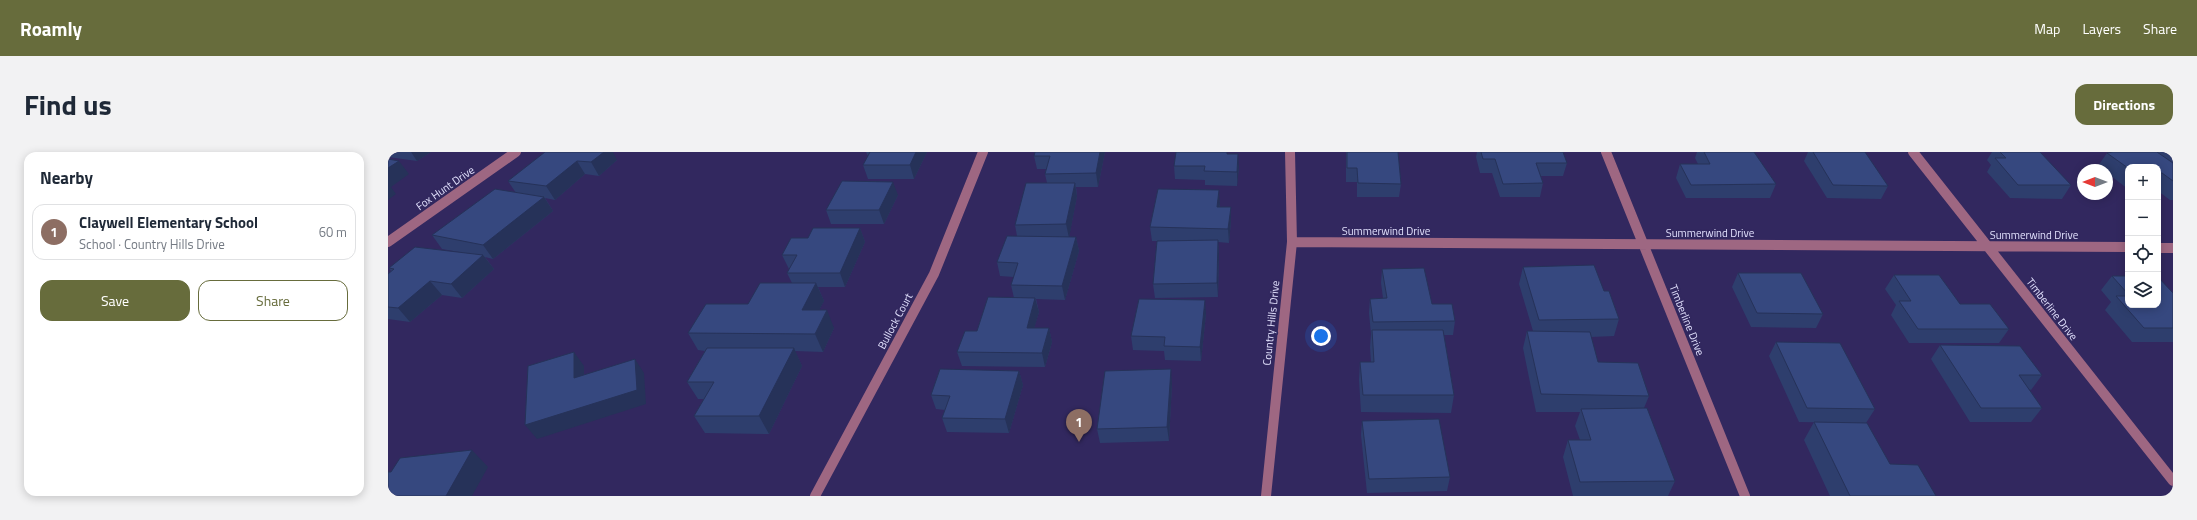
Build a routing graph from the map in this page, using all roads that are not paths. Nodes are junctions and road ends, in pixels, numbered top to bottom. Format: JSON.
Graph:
{"nodes":[{"id":1,"x":516,"y":152,"type":"edge"},
{"id":2,"x":983,"y":152,"type":"edge"},
{"id":3,"x":1290,"y":152,"type":"edge"},
{"id":4,"x":1606,"y":152,"type":"edge"},
{"id":5,"x":1913,"y":152,"type":"edge"},
{"id":6,"x":388,"y":242,"type":"edge"},
{"id":7,"x":1292,"y":242,"type":"junction"},
{"id":8,"x":1644,"y":244,"type":"junction"},
{"id":9,"x":1987,"y":247,"type":"junction"},
{"id":10,"x":2125,"y":248,"type":"edge"},
{"id":11,"x":2161,"y":248,"type":"edge"},
{"id":12,"x":2173,"y":248,"type":"edge"},
{"id":13,"x":2173,"y":481,"type":"edge"},
{"id":14,"x":815,"y":496,"type":"edge"},
{"id":15,"x":1266,"y":496,"type":"edge"},
{"id":16,"x":1745,"y":496,"type":"edge"}],
"edges":[{"from":1,"to":6,"type":"street","name":"Fox Hunt Drive"},
{"from":2,"to":14,"type":"street","name":"Bullock Court"},
{"from":3,"to":7,"type":"street","name":"Country Hills Drive"},
{"from":4,"to":8,"type":"street","name":"Timberline Drive"},
{"from":5,"to":9,"type":"street","name":"Timberline Drive"},
{"from":7,"to":8,"type":"street","name":"Summerwind Drive"},
{"from":7,"to":15,"type":"street","name":"Country Hills Drive"},
{"from":8,"to":9,"type":"street","name":"Summerwind Drive"},
{"from":8,"to":16,"type":"street","name":"Timberline Drive"},
{"from":9,"to":10,"type":"street","name":"Summerwind Drive"},
{"from":9,"to":13,"type":"street","name":"Timberline Drive"},
{"from":11,"to":12,"type":"street"}]}
